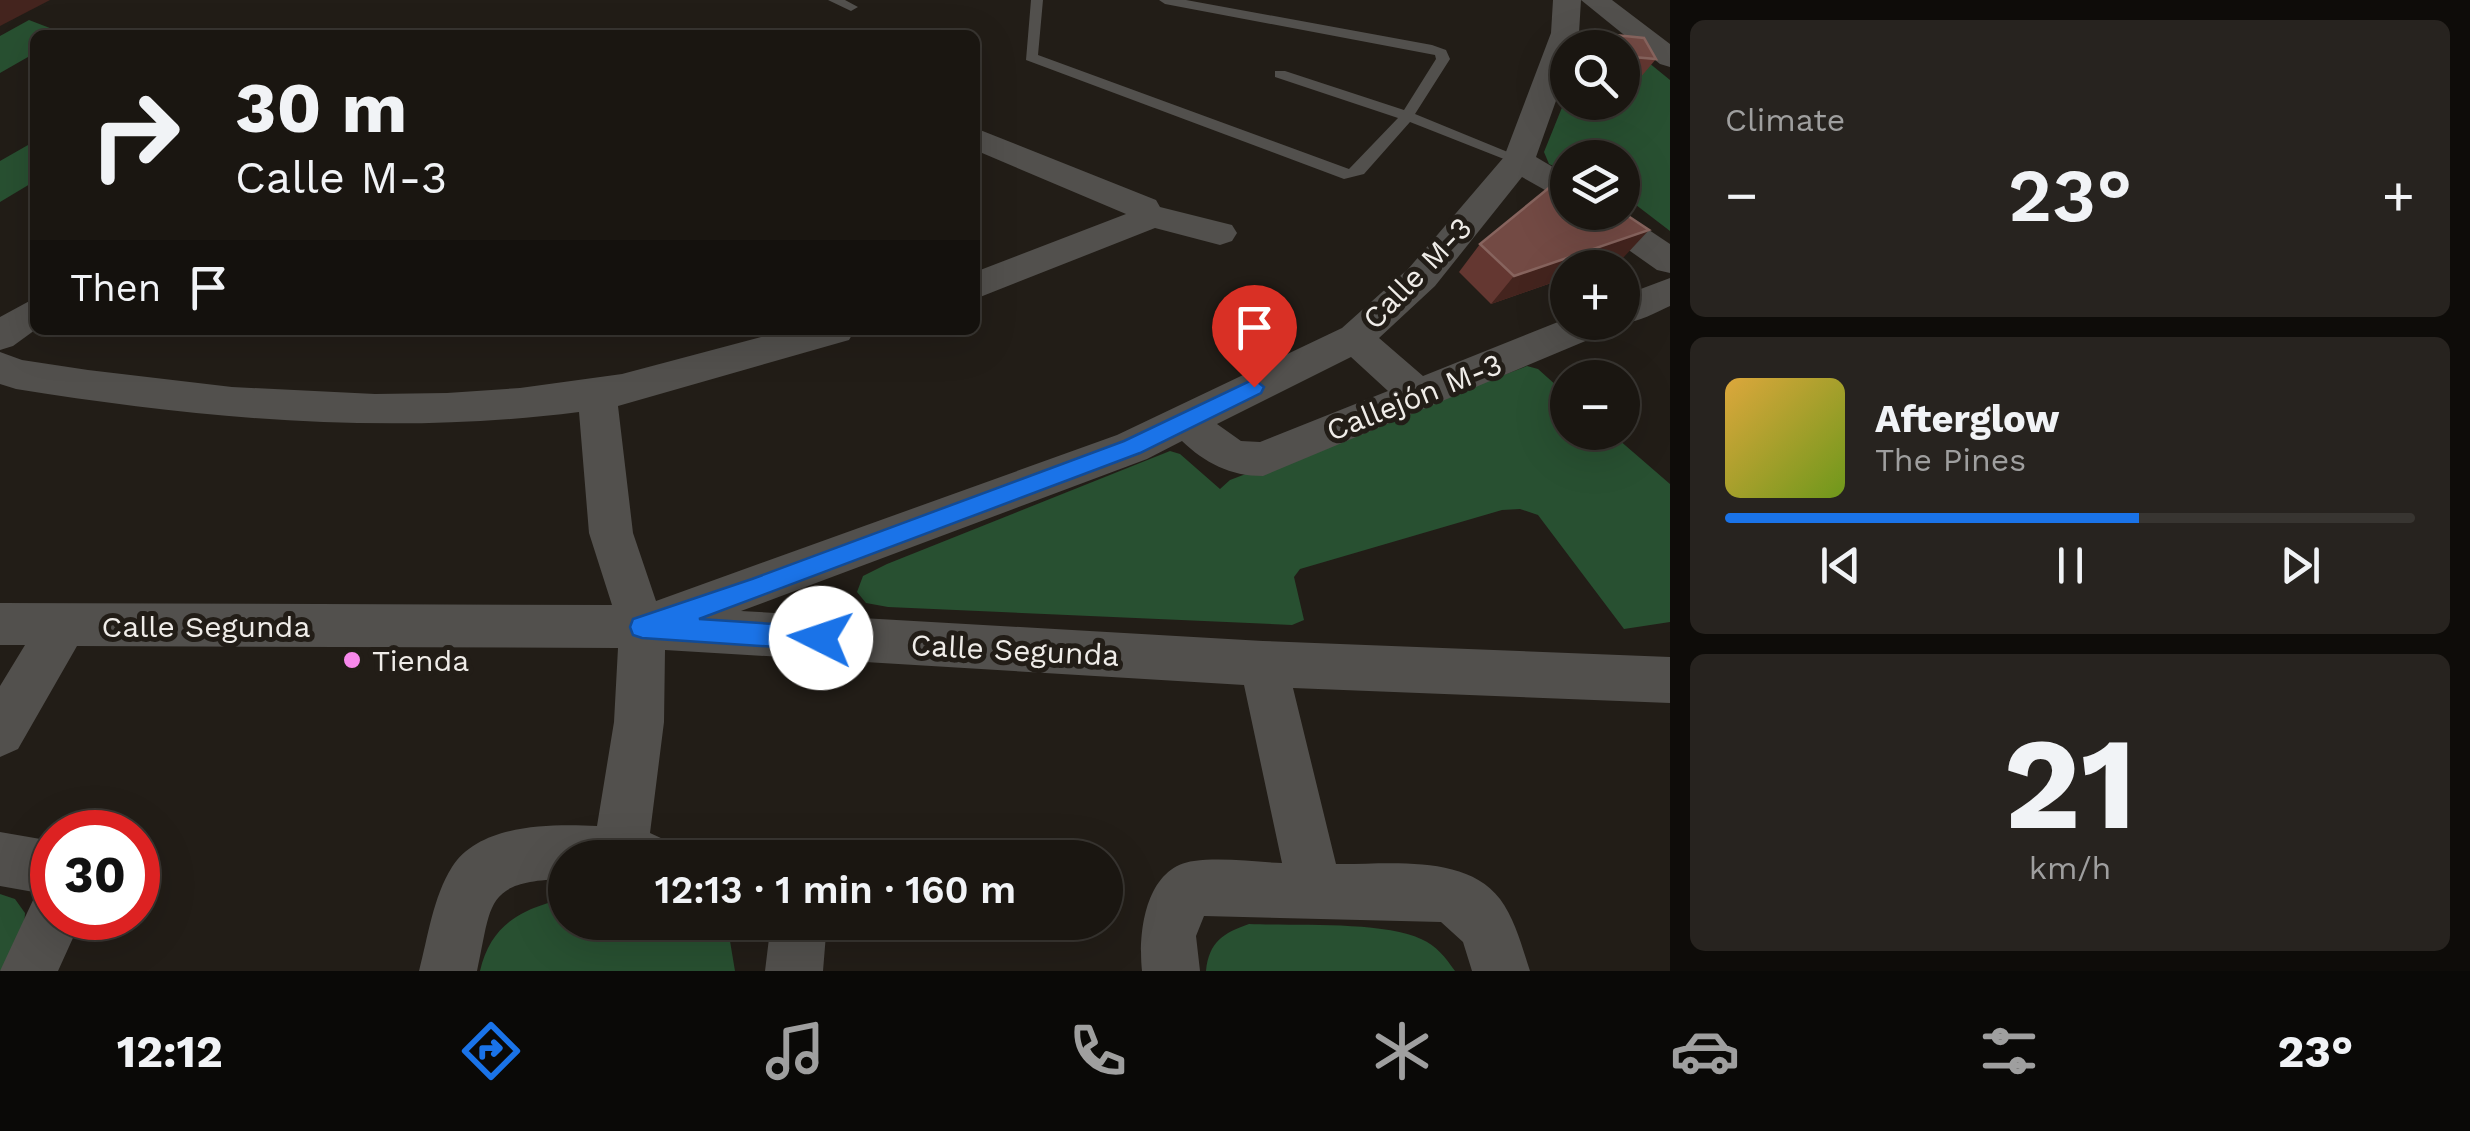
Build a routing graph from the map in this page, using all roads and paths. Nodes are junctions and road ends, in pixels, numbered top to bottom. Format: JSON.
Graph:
{"nodes":[{"id":1,"x":834,"y":0,"type":"edge"},
{"id":2,"x":1037,"y":0,"type":"edge"},
{"id":3,"x":1165,"y":0,"type":"edge"},
{"id":4,"x":1567,"y":0,"type":"edge"},
{"id":5,"x":1595,"y":0,"type":"edge"},
{"id":6,"x":850,"y":7,"type":"dead end"},
{"id":7,"x":1670,"y":58,"type":"edge"},
{"id":8,"x":1280,"y":74,"type":"dead end"},
{"id":9,"x":1408,"y":116,"type":"junction"},
{"id":10,"x":980,"y":143,"type":"edge"},
{"id":11,"x":1519,"y":160,"type":"junction"},
{"id":12,"x":1550,"y":180,"type":"edge"},
{"id":13,"x":1147,"y":215,"type":"junction"},
{"id":14,"x":1624,"y":230,"type":"edge"},
{"id":15,"x":1220,"y":233,"type":"dead end"},
{"id":16,"x":1670,"y":261,"type":"edge"},
{"id":17,"x":980,"y":284,"type":"edge"},
{"id":18,"x":1670,"y":291,"type":"edge"},
{"id":19,"x":1640,"y":304,"type":"edge"},
{"id":20,"x":30,"y":315,"type":"edge"},
{"id":21,"x":817,"y":335,"type":"edge"},
{"id":22,"x":0,"y":336,"type":"edge"},
{"id":23,"x":1354,"y":338,"type":"junction"},
{"id":24,"x":1551,"y":340,"type":"edge"},
{"id":25,"x":0,"y":367,"type":"edge"},
{"id":26,"x":597,"y":394,"type":"junction"},
{"id":27,"x":1418,"y":395,"type":"junction"},
{"id":28,"x":1186,"y":420,"type":"junction"},
{"id":29,"x":0,"y":624,"type":"edge"},
{"id":30,"x":64,"y":626,"type":"junction"},
{"id":31,"x":642,"y":627,"type":"junction"},
{"id":32,"x":1263,"y":664,"type":"junction"},
{"id":33,"x":1670,"y":680,"type":"edge"},
{"id":34,"x":0,"y":732,"type":"edge"},
{"id":35,"x":633,"y":840,"type":"edge"},
{"id":36,"x":548,"y":854,"type":"edge"},
{"id":37,"x":0,"y":859,"type":"edge"},
{"id":38,"x":30,"y":864,"type":"edge"},
{"id":39,"x":1315,"y":890,"type":"junction"},
{"id":40,"x":43,"y":940,"type":"edge"},
{"id":41,"x":797,"y":940,"type":"edge"},
{"id":42,"x":28,"y":971,"type":"edge"},
{"id":43,"x":448,"y":971,"type":"edge"},
{"id":44,"x":794,"y":971,"type":"edge"},
{"id":45,"x":1172,"y":971,"type":"edge"},
{"id":46,"x":1501,"y":971,"type":"edge"}],
"edges":[{"from":1,"to":6,"type":"lane"},
{"from":2,"to":9,"type":"lane"},
{"from":3,"to":9,"type":"lane"},
{"from":4,"to":11,"type":"street","name":"Calle M-3"},
{"from":5,"to":7,"type":"street"},
{"from":8,"to":9,"type":"lane"},
{"from":9,"to":11,"type":"lane"},
{"from":10,"to":13,"type":"street"},
{"from":11,"to":12,"type":"street"},
{"from":11,"to":23,"type":"street","name":"Calle M-3"},
{"from":13,"to":15,"type":"street"},
{"from":13,"to":17,"type":"street"},
{"from":14,"to":16,"type":"street"},
{"from":18,"to":19,"type":"street"},
{"from":20,"to":22,"type":"street"},
{"from":21,"to":26,"type":"street"},
{"from":23,"to":27,"type":"street"},
{"from":23,"to":28,"type":"street","name":"Calle M-3"},
{"from":24,"to":27,"type":"street","name":"Callejón M-3"},
{"from":25,"to":26,"type":"street"},
{"from":26,"to":31,"type":"street"},
{"from":27,"to":28,"type":"street","name":"Callejón M-3"},
{"from":28,"to":31,"type":"street","name":"Calle M-3"},
{"from":29,"to":30,"type":"street","name":"Calle Segunda"},
{"from":30,"to":31,"type":"street","name":"Calle Segunda"},
{"from":30,"to":34,"type":"street"},
{"from":31,"to":32,"type":"street","name":"Calle Segunda"},
{"from":31,"to":35,"type":"street"},
{"from":32,"to":33,"type":"street","name":"Calle Segunda"},
{"from":32,"to":39,"type":"street"},
{"from":36,"to":43,"type":"street"},
{"from":37,"to":38,"type":"street"},
{"from":39,"to":45,"type":"street"},
{"from":39,"to":46,"type":"street"},
{"from":40,"to":42,"type":"street"},
{"from":41,"to":44,"type":"street"}]}
